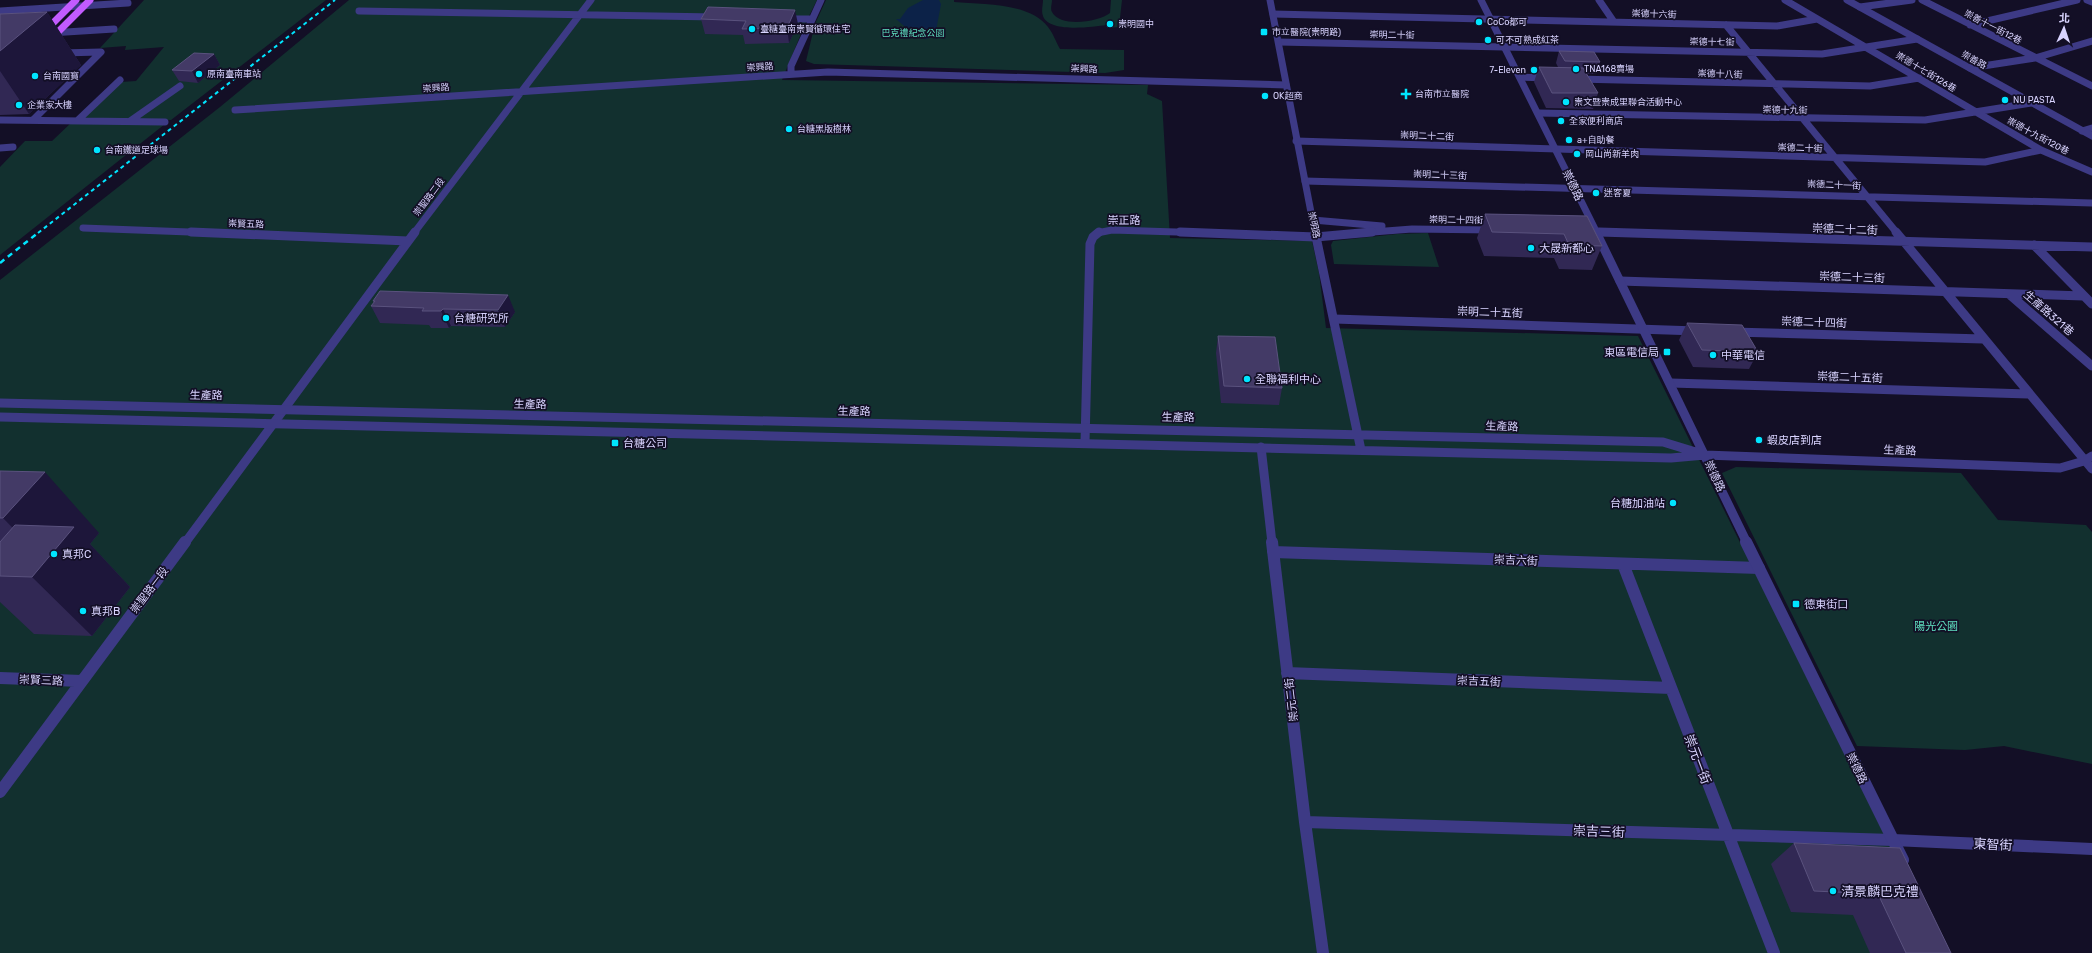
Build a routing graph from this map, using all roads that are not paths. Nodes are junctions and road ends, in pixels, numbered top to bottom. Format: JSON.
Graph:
{"nodes":[{"id":1,"x":76,"y":0,"type":"edge"},
{"id":2,"x":90,"y":0,"type":"edge"},
{"id":3,"x":591,"y":0,"type":"edge"},
{"id":4,"x":821,"y":0,"type":"edge"},
{"id":5,"x":1270,"y":0,"type":"edge"},
{"id":6,"x":1481,"y":0,"type":"edge"},
{"id":7,"x":1599,"y":0,"type":"edge"},
{"id":8,"x":1785,"y":0,"type":"edge"},
{"id":9,"x":1847,"y":0,"type":"edge"},
{"id":10,"x":1912,"y":0,"type":"edge"},
{"id":11,"x":1922,"y":0,"type":"edge"},
{"id":12,"x":2077,"y":0,"type":"edge"},
{"id":13,"x":2088,"y":0,"type":"edge"},
{"id":14,"x":2092,"y":2,"type":"edge"},
{"id":15,"x":128,"y":3,"type":"dead end"},
{"id":16,"x":83,"y":6,"type":"junction"},
{"id":17,"x":68,"y":7,"type":"junction"},
{"id":18,"x":1860,"y":7,"type":"junction"},
{"id":19,"x":0,"y":11,"type":"edge"},
{"id":20,"x":359,"y":11,"type":"dead end"},
{"id":21,"x":580,"y":14,"type":"junction"},
{"id":22,"x":1273,"y":14,"type":"junction"},
{"id":23,"x":722,"y":17,"type":"edge"},
{"id":24,"x":777,"y":19,"type":"edge"},
{"id":25,"x":812,"y":19,"type":"junction"},
{"id":26,"x":1491,"y":19,"type":"junction"},
{"id":27,"x":1817,"y":19,"type":"junction"},
{"id":28,"x":1614,"y":22,"type":"junction"},
{"id":29,"x":1726,"y":25,"type":"junction"},
{"id":30,"x":1970,"y":25,"type":"junction"},
{"id":31,"x":114,"y":29,"type":"dead end"},
{"id":32,"x":58,"y":32,"type":"junction"},
{"id":33,"x":40,"y":34,"type":"joint"},
{"id":34,"x":1917,"y":38,"type":"junction"},
{"id":35,"x":2092,"y":41,"type":"edge"},
{"id":36,"x":1279,"y":42,"type":"junction"},
{"id":37,"x":44,"y":45,"type":"dead end"},
{"id":38,"x":1505,"y":46,"type":"junction"},
{"id":39,"x":1866,"y":47,"type":"junction"},
{"id":40,"x":1748,"y":52,"type":"junction"},
{"id":41,"x":56,"y":54,"type":"dead end"},
{"id":42,"x":2035,"y":58,"type":"junction"},
{"id":43,"x":1970,"y":68,"type":"junction"},
{"id":44,"x":791,"y":74,"type":"junction"},
{"id":45,"x":1520,"y":77,"type":"junction"},
{"id":46,"x":1560,"y":78,"type":"edge"},
{"id":47,"x":1568,"y":78,"type":"edge"},
{"id":48,"x":1919,"y":78,"type":"junction"},
{"id":49,"x":120,"y":80,"type":"dead end"},
{"id":50,"x":1774,"y":84,"type":"junction"},
{"id":51,"x":1286,"y":85,"type":"junction"},
{"id":52,"x":2091,"y":85,"type":"edge"},
{"id":53,"x":180,"y":86,"type":"dead end"},
{"id":54,"x":522,"y":91,"type":"junction"},
{"id":55,"x":2030,"y":102,"type":"junction"},
{"id":56,"x":236,"y":110,"type":"dead end"},
{"id":57,"x":1976,"y":112,"type":"junction"},
{"id":58,"x":1538,"y":113,"type":"junction"},
{"id":59,"x":1802,"y":119,"type":"junction"},
{"id":60,"x":0,"y":120,"type":"edge"},
{"id":61,"x":33,"y":120,"type":"junction"},
{"id":62,"x":78,"y":120,"type":"junction"},
{"id":63,"x":130,"y":121,"type":"junction"},
{"id":64,"x":165,"y":122,"type":"dead end"},
{"id":65,"x":2092,"y":128,"type":"edge"},
{"id":66,"x":2082,"y":131,"type":"junction"},
{"id":67,"x":2092,"y":136,"type":"edge"},
{"id":68,"x":1296,"y":141,"type":"junction"},
{"id":69,"x":13,"y":147,"type":"dead end"},
{"id":70,"x":0,"y":148,"type":"edge"},
{"id":71,"x":1556,"y":149,"type":"junction"},
{"id":72,"x":2042,"y":150,"type":"junction"},
{"id":73,"x":1834,"y":158,"type":"junction"},
{"id":74,"x":2092,"y":172,"type":"edge"},
{"id":75,"x":1305,"y":181,"type":"junction"},
{"id":76,"x":1575,"y":188,"type":"junction"},
{"id":77,"x":1865,"y":196,"type":"junction"},
{"id":78,"x":2092,"y":203,"type":"edge"},
{"id":79,"x":1313,"y":220,"type":"junction"},
{"id":80,"x":83,"y":228,"type":"dead end"},
{"id":81,"x":1412,"y":229,"type":"junction"},
{"id":82,"x":1504,"y":231,"type":"edge"},
{"id":83,"x":1581,"y":232,"type":"edge"},
{"id":84,"x":1597,"y":232,"type":"junction"},
{"id":85,"x":1316,"y":237,"type":"junction"},
{"id":86,"x":408,"y":241,"type":"junction"},
{"id":87,"x":1903,"y":242,"type":"junction"},
{"id":88,"x":2034,"y":246,"type":"junction"},
{"id":89,"x":2092,"y":247,"type":"edge"},
{"id":90,"x":1620,"y":281,"type":"junction"},
{"id":91,"x":1944,"y":290,"type":"junction"},
{"id":92,"x":2009,"y":294,"type":"junction"},
{"id":93,"x":2083,"y":296,"type":"junction"},
{"id":94,"x":2092,"y":304,"type":"edge"},
{"id":95,"x":1334,"y":319,"type":"junction"},
{"id":96,"x":1645,"y":329,"type":"junction"},
{"id":97,"x":1708,"y":331,"type":"edge"},
{"id":98,"x":1723,"y":332,"type":"edge"},
{"id":99,"x":1983,"y":339,"type":"junction"},
{"id":100,"x":2092,"y":366,"type":"edge"},
{"id":101,"x":1671,"y":383,"type":"junction"},
{"id":102,"x":2028,"y":394,"type":"junction"},
{"id":103,"x":0,"y":403,"type":"edge"},
{"id":104,"x":285,"y":408,"type":"junction"},
{"id":105,"x":0,"y":417,"type":"edge"},
{"id":106,"x":274,"y":422,"type":"junction"},
{"id":107,"x":1085,"y":427,"type":"junction"},
{"id":108,"x":1358,"y":434,"type":"junction"},
{"id":109,"x":1085,"y":442,"type":"junction"},
{"id":110,"x":1261,"y":447,"type":"junction"},
{"id":111,"x":1362,"y":450,"type":"junction"},
{"id":112,"x":1705,"y":455,"type":"junction"},
{"id":113,"x":2088,"y":458,"type":"edge"},
{"id":114,"x":2092,"y":469,"type":"edge"},
{"id":115,"x":1273,"y":552,"type":"junction"},
{"id":116,"x":1623,"y":564,"type":"junction"},
{"id":117,"x":1759,"y":568,"type":"junction"},
{"id":118,"x":1287,"y":673,"type":"junction"},
{"id":119,"x":0,"y":678,"type":"edge"},
{"id":120,"x":82,"y":682,"type":"junction"},
{"id":121,"x":1671,"y":688,"type":"junction"},
{"id":122,"x":0,"y":792,"type":"edge"},
{"id":123,"x":1305,"y":822,"type":"junction"},
{"id":124,"x":1728,"y":835,"type":"junction"},
{"id":125,"x":1893,"y":840,"type":"junction"},
{"id":126,"x":2092,"y":849,"type":"edge"},
{"id":127,"x":1907,"y":868,"type":"edge"},
{"id":128,"x":1323,"y":953,"type":"edge"},
{"id":129,"x":1774,"y":953,"type":"edge"}],
"edges":[{"from":1,"to":17,"type":"main road"},
{"from":2,"to":16,"type":"main road"},
{"from":3,"to":21,"type":"street","name":"崇聖路二段"},
{"from":4,"to":25,"type":"street"},
{"from":5,"to":22,"type":"street","name":"崇明路"},
{"from":6,"to":26,"type":"street","name":"崇德路"},
{"from":7,"to":28,"type":"street"},
{"from":8,"to":27,"type":"street","name":"崇德十七街126巷"},
{"from":9,"to":18,"type":"street","name":"崇善路"},
{"from":10,"to":18,"type":"street"},
{"from":11,"to":30,"type":"street","name":"崇善十一街12巷"},
{"from":12,"to":30,"type":"street"},
{"from":13,"to":14,"type":"street"},
{"from":15,"to":16,"type":"street"},
{"from":16,"to":17,"type":"street"},
{"from":16,"to":32,"type":"main road"},
{"from":17,"to":19,"type":"street"},
{"from":17,"to":33,"type":"main road"},
{"from":18,"to":34,"type":"street","name":"崇善路"},
{"from":20,"to":21,"type":"street"},
{"from":21,"to":23,"type":"street"},
{"from":21,"to":54,"type":"street","name":"崇聖路二段"},
{"from":22,"to":26,"type":"street","name":"崇德十六街"},
{"from":22,"to":36,"type":"street","name":"崇明路"},
{"from":24,"to":25,"type":"street"},
{"from":25,"to":44,"type":"street"},
{"from":26,"to":28,"type":"street","name":"崇德十六街"},
{"from":26,"to":38,"type":"street","name":"崇德路"},
{"from":27,"to":29,"type":"street","name":"崇德十六街"},
{"from":27,"to":39,"type":"street","name":"崇德十七街126巷"},
{"from":28,"to":29,"type":"street","name":"崇德十六街"},
{"from":29,"to":40,"type":"street"},
{"from":30,"to":42,"type":"street","name":"崇善十一街12巷"},
{"from":31,"to":32,"type":"street"},
{"from":32,"to":33,"type":"street"},
{"from":32,"to":37,"type":"main road"},
{"from":34,"to":39,"type":"street","name":"崇德十七街"},
{"from":34,"to":43,"type":"street","name":"崇善路"},
{"from":35,"to":42,"type":"street"},
{"from":36,"to":38,"type":"street","name":"崇明二十街"},
{"from":36,"to":51,"type":"street","name":"崇明路"},
{"from":38,"to":40,"type":"street","name":"崇德十七街"},
{"from":38,"to":45,"type":"street","name":"崇德路"},
{"from":39,"to":40,"type":"street","name":"崇德十七街"},
{"from":39,"to":48,"type":"street","name":"崇德十七街126巷"},
{"from":40,"to":50,"type":"street"},
{"from":41,"to":61,"type":"street"},
{"from":42,"to":43,"type":"street"},
{"from":42,"to":52,"type":"street","name":"崇善十一街12巷"},
{"from":43,"to":55,"type":"street","name":"崇善路"},
{"from":44,"to":51,"type":"street","name":"崇興路"},
{"from":44,"to":54,"type":"street","name":"崇興路"},
{"from":45,"to":46,"type":"street"},
{"from":45,"to":58,"type":"street","name":"崇德路"},
{"from":47,"to":50,"type":"street","name":"崇德十八街"},
{"from":48,"to":50,"type":"street","name":"崇德十八街"},
{"from":48,"to":57,"type":"street","name":"崇德十七街126巷"},
{"from":49,"to":62,"type":"street"},
{"from":50,"to":59,"type":"street"},
{"from":51,"to":68,"type":"street","name":"崇明路"},
{"from":53,"to":63,"type":"street"},
{"from":54,"to":56,"type":"street","name":"崇興路"},
{"from":54,"to":86,"type":"street","name":"崇聖路二段"},
{"from":55,"to":57,"type":"street","name":"崇德十九街"},
{"from":55,"to":66,"type":"street","name":"崇善路"},
{"from":57,"to":59,"type":"street","name":"崇德十九街"},
{"from":57,"to":72,"type":"street","name":"崇德十九街120巷"},
{"from":58,"to":59,"type":"street","name":"崇德十九街"},
{"from":58,"to":71,"type":"street","name":"崇德路"},
{"from":59,"to":73,"type":"street"},
{"from":60,"to":61,"type":"street"},
{"from":61,"to":62,"type":"street"},
{"from":62,"to":63,"type":"street"},
{"from":63,"to":64,"type":"street"},
{"from":65,"to":66,"type":"street"},
{"from":66,"to":67,"type":"street","name":"崇善路"},
{"from":68,"to":71,"type":"street","name":"崇明二十二街"},
{"from":68,"to":75,"type":"street","name":"崇明路"},
{"from":69,"to":70,"type":"street"},
{"from":71,"to":73,"type":"street","name":"崇德二十街"},
{"from":71,"to":76,"type":"street","name":"崇德路"},
{"from":72,"to":73,"type":"street","name":"崇德二十街"},
{"from":72,"to":74,"type":"street","name":"崇德十九街120巷"},
{"from":73,"to":77,"type":"street"},
{"from":75,"to":76,"type":"street","name":"崇明二十三街"},
{"from":75,"to":79,"type":"street","name":"崇明路"},
{"from":76,"to":77,"type":"street","name":"崇德二十一街"},
{"from":76,"to":84,"type":"street","name":"崇德路"},
{"from":77,"to":78,"type":"street","name":"崇德二十一街"},
{"from":77,"to":87,"type":"street"},
{"from":79,"to":81,"type":"street"},
{"from":79,"to":85,"type":"street","name":"崇明路"},
{"from":80,"to":86,"type":"street","name":"崇賢五路"},
{"from":81,"to":82,"type":"street","name":"崇明二十四街"},
{"from":81,"to":85,"type":"street","name":"崇明二十四街"},
{"from":83,"to":84,"type":"street"},
{"from":84,"to":87,"type":"street","name":"崇德二十二街"},
{"from":84,"to":90,"type":"street","name":"崇德路"},
{"from":85,"to":95,"type":"street","name":"崇明路"},
{"from":85,"to":107,"type":"street","name":"崇正路"},
{"from":86,"to":104,"type":"street","name":"崇聖路二段"},
{"from":87,"to":88,"type":"street","name":"崇德二十二街"},
{"from":87,"to":91,"type":"street"},
{"from":88,"to":89,"type":"street","name":"崇德二十二街"},
{"from":88,"to":93,"type":"street"},
{"from":90,"to":91,"type":"street","name":"崇德二十三街"},
{"from":90,"to":96,"type":"street","name":"崇德路"},
{"from":91,"to":92,"type":"street","name":"崇德二十三街"},
{"from":91,"to":99,"type":"street"},
{"from":92,"to":93,"type":"street","name":"崇德二十三街"},
{"from":92,"to":100,"type":"street","name":"生產路321巷"},
{"from":93,"to":94,"type":"street"},
{"from":95,"to":96,"type":"street","name":"崇明二十五街"},
{"from":95,"to":108,"type":"street","name":"崇明路"},
{"from":96,"to":97,"type":"street"},
{"from":96,"to":101,"type":"street","name":"崇德路"},
{"from":98,"to":99,"type":"street","name":"崇德二十四街"},
{"from":99,"to":102,"type":"street"},
{"from":101,"to":102,"type":"street","name":"崇德二十五街"},
{"from":101,"to":112,"type":"street","name":"崇德路"},
{"from":102,"to":113,"type":"street"},
{"from":103,"to":104,"type":"street","name":"生產路"},
{"from":104,"to":106,"type":"street","name":"崇聖路一段"},
{"from":104,"to":107,"type":"street","name":"生產路"},
{"from":105,"to":106,"type":"street","name":"生產路"},
{"from":106,"to":109,"type":"street","name":"生產路"},
{"from":106,"to":120,"type":"street","name":"崇聖路一段"},
{"from":107,"to":108,"type":"street","name":"生產路"},
{"from":107,"to":109,"type":"street","name":"崇正路"},
{"from":108,"to":111,"type":"street","name":"崇明路"},
{"from":108,"to":112,"type":"street","name":"生產路"},
{"from":109,"to":110,"type":"street","name":"生產路"},
{"from":110,"to":111,"type":"street","name":"生產路"},
{"from":110,"to":115,"type":"street","name":"崇元二街"},
{"from":111,"to":112,"type":"street","name":"生產路"},
{"from":112,"to":113,"type":"street","name":"生產路"},
{"from":112,"to":117,"type":"street","name":"崇德路"},
{"from":113,"to":114,"type":"street"},
{"from":115,"to":116,"type":"street","name":"崇吉六街"},
{"from":115,"to":118,"type":"street","name":"崇元二街"},
{"from":116,"to":117,"type":"street","name":"崇吉六街"},
{"from":116,"to":121,"type":"street","name":"崇元一街"},
{"from":117,"to":125,"type":"street","name":"崇德路"},
{"from":118,"to":121,"type":"street","name":"崇吉五街"},
{"from":118,"to":123,"type":"street","name":"崇元二街"},
{"from":119,"to":120,"type":"street","name":"崇賢三路"},
{"from":120,"to":122,"type":"street","name":"崇聖路一段"},
{"from":121,"to":124,"type":"street","name":"崇元一街"},
{"from":123,"to":124,"type":"street","name":"崇吉三街"},
{"from":123,"to":128,"type":"street","name":"崇元二街"},
{"from":124,"to":125,"type":"street","name":"崇吉三街"},
{"from":124,"to":129,"type":"street","name":"崇元一街"},
{"from":125,"to":126,"type":"street","name":"東智街"},
{"from":125,"to":127,"type":"street","name":"崇德路"}]}
